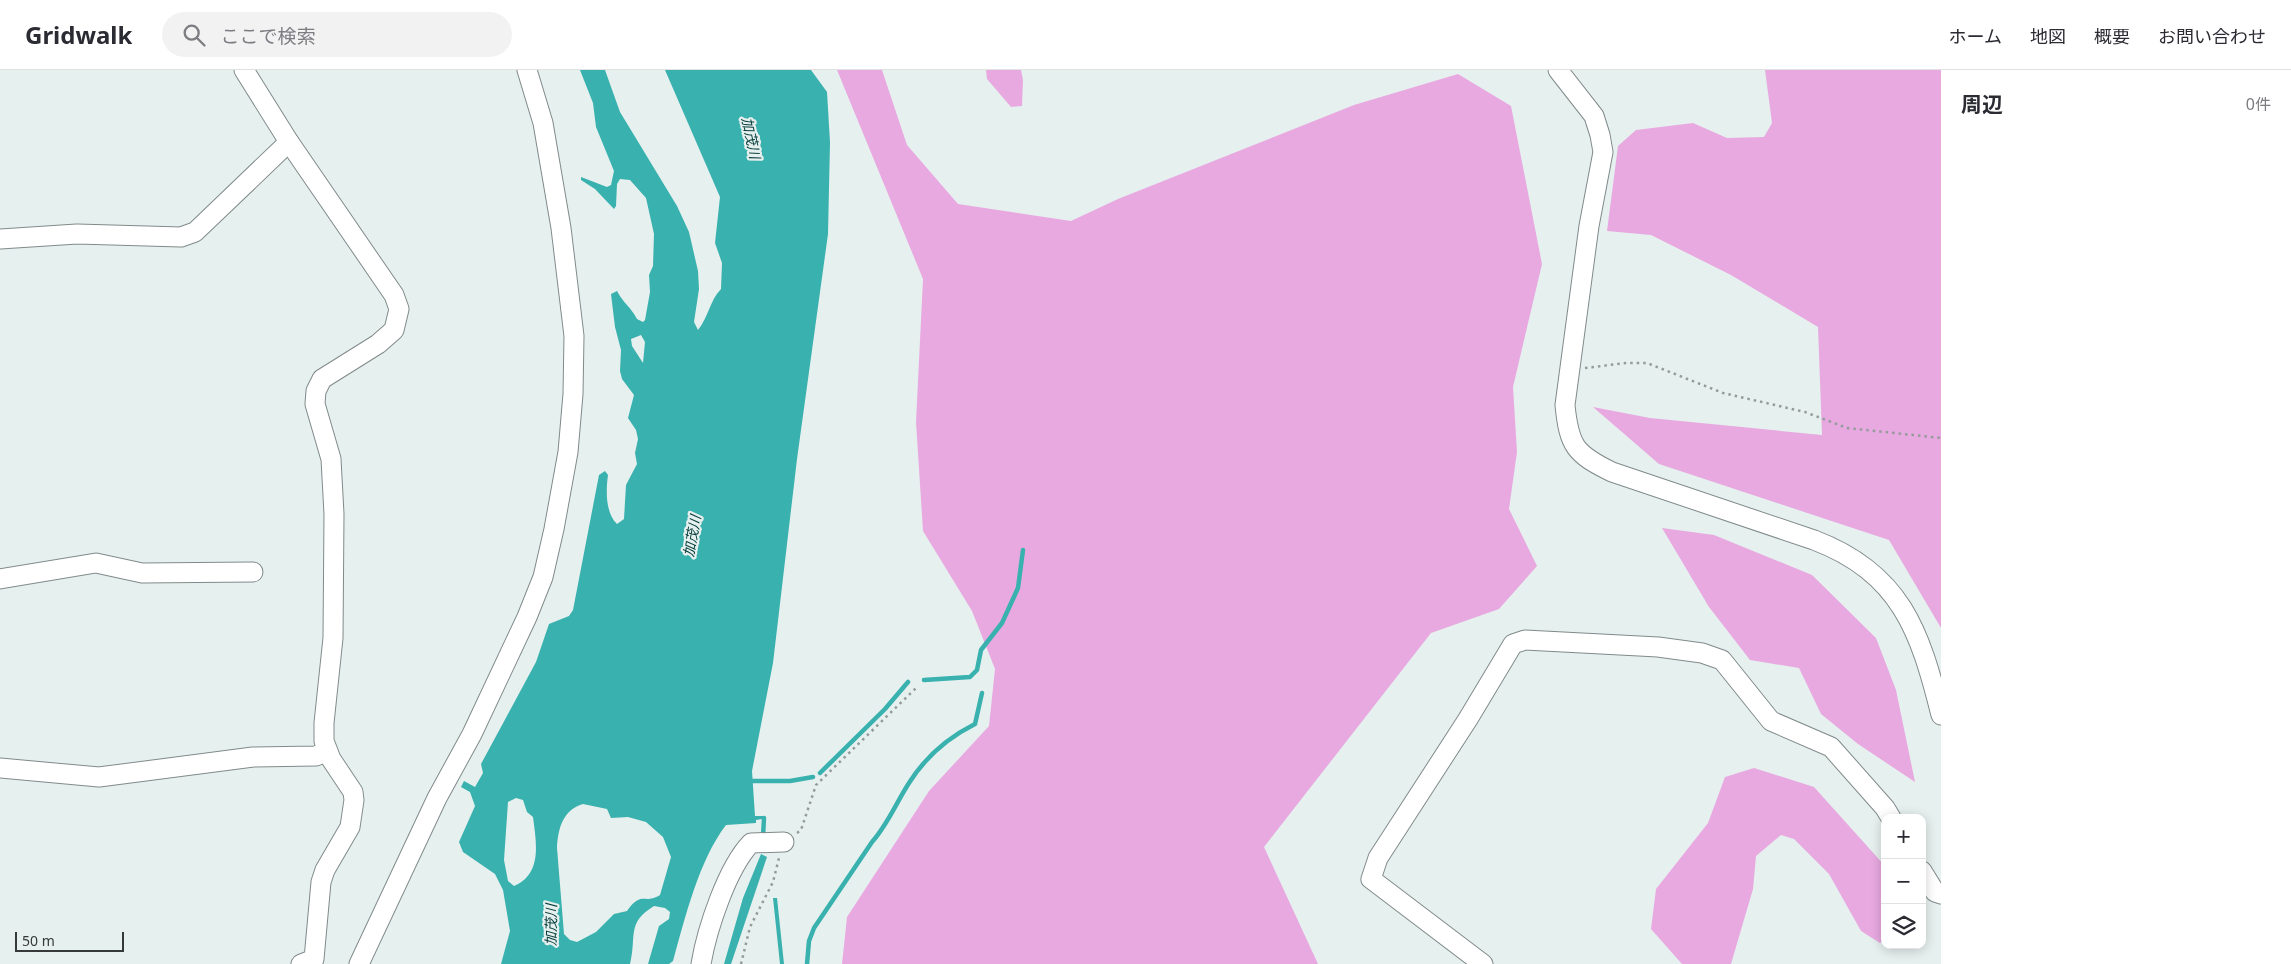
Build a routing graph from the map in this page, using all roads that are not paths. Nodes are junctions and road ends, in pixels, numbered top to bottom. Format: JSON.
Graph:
{"nodes":[{"id":1,"x":244,"y":70,"type":"edge"},
{"id":2,"x":526,"y":70,"type":"edge"},
{"id":3,"x":1558,"y":70,"type":"edge"},
{"id":4,"x":289,"y":142,"type":"junction"},
{"id":5,"x":0,"y":239,"type":"edge"},
{"id":6,"x":253,"y":572,"type":"dead end"},
{"id":7,"x":0,"y":579,"type":"edge"},
{"id":8,"x":1941,"y":715,"type":"edge"},
{"id":9,"x":327,"y":751,"type":"junction"},
{"id":10,"x":0,"y":768,"type":"edge"},
{"id":11,"x":1889,"y":814,"type":"edge"},
{"id":12,"x":784,"y":842,"type":"road end"},
{"id":13,"x":1926,"y":877,"type":"edge"},
{"id":14,"x":1941,"y":894,"type":"edge"},
{"id":15,"x":301,"y":964,"type":"edge"},
{"id":16,"x":359,"y":964,"type":"edge"},
{"id":17,"x":701,"y":964,"type":"edge"},
{"id":18,"x":1483,"y":964,"type":"edge"}],
"edges":[{"from":1,"to":4,"type":"street"},
{"from":2,"to":16,"type":"street"},
{"from":3,"to":8,"type":"street"},
{"from":4,"to":5,"type":"street"},
{"from":4,"to":9,"type":"street"},
{"from":6,"to":7,"type":"street"},
{"from":9,"to":10,"type":"street"},
{"from":9,"to":15,"type":"street"},
{"from":11,"to":18,"type":"street"},
{"from":12,"to":17,"type":"street"},
{"from":13,"to":14,"type":"street"}]}
